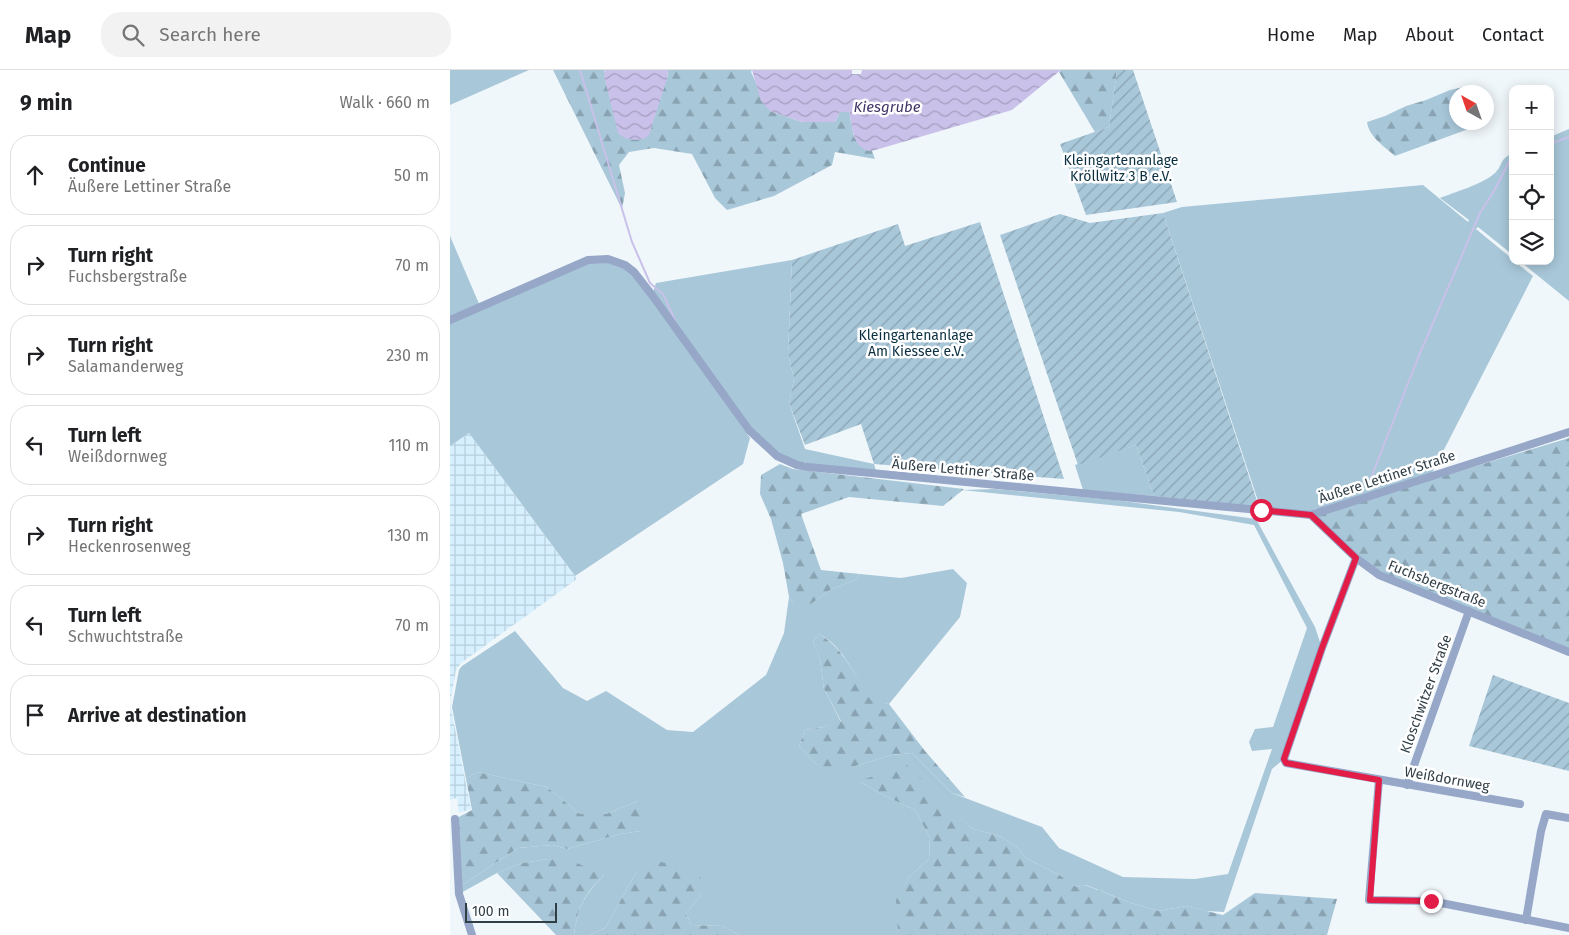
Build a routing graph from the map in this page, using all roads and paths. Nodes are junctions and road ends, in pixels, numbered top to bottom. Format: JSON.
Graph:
{"nodes":[{"id":1,"x":450,"y":320,"type":"edge"},
{"id":2,"x":1569,"y":432,"type":"edge"},
{"id":3,"x":1311,"y":515,"type":"junction"},
{"id":4,"x":1356,"y":558,"type":"junction"},
{"id":5,"x":1469,"y":611,"type":"junction"},
{"id":6,"x":1569,"y":652,"type":"edge"},
{"id":7,"x":1379,"y":780,"type":"junction"},
{"id":8,"x":1407,"y":785,"type":"junction"},
{"id":9,"x":1520,"y":804,"type":"dead end"},
{"id":10,"x":1569,"y":818,"type":"edge"},
{"id":11,"x":455,"y":820,"type":"dead end"},
{"id":12,"x":1526,"y":920,"type":"junction"},
{"id":13,"x":1569,"y":928,"type":"edge"},
{"id":14,"x":472,"y":935,"type":"edge"}],
"edges":[{"from":1,"to":3,"type":"street","name":"Äußere Lettiner Straße"},
{"from":2,"to":3,"type":"street","name":"Äußere Lettiner Straße"},
{"from":3,"to":4,"type":"street","name":"Fuchsbergstraße"},
{"from":4,"to":5,"type":"street","name":"Fuchsbergstraße"},
{"from":4,"to":7,"type":"street","name":"Weißdornweg"},
{"from":5,"to":6,"type":"street","name":"Fuchsbergstraße"},
{"from":5,"to":8,"type":"street","name":"Kloschwitzer Straße"},
{"from":7,"to":8,"type":"street","name":"Weißdornweg"},
{"from":7,"to":12,"type":"street"},
{"from":8,"to":9,"type":"street","name":"Weißdornweg"},
{"from":10,"to":12,"type":"street"},
{"from":11,"to":14,"type":"street"},
{"from":12,"to":13,"type":"street"}]}
